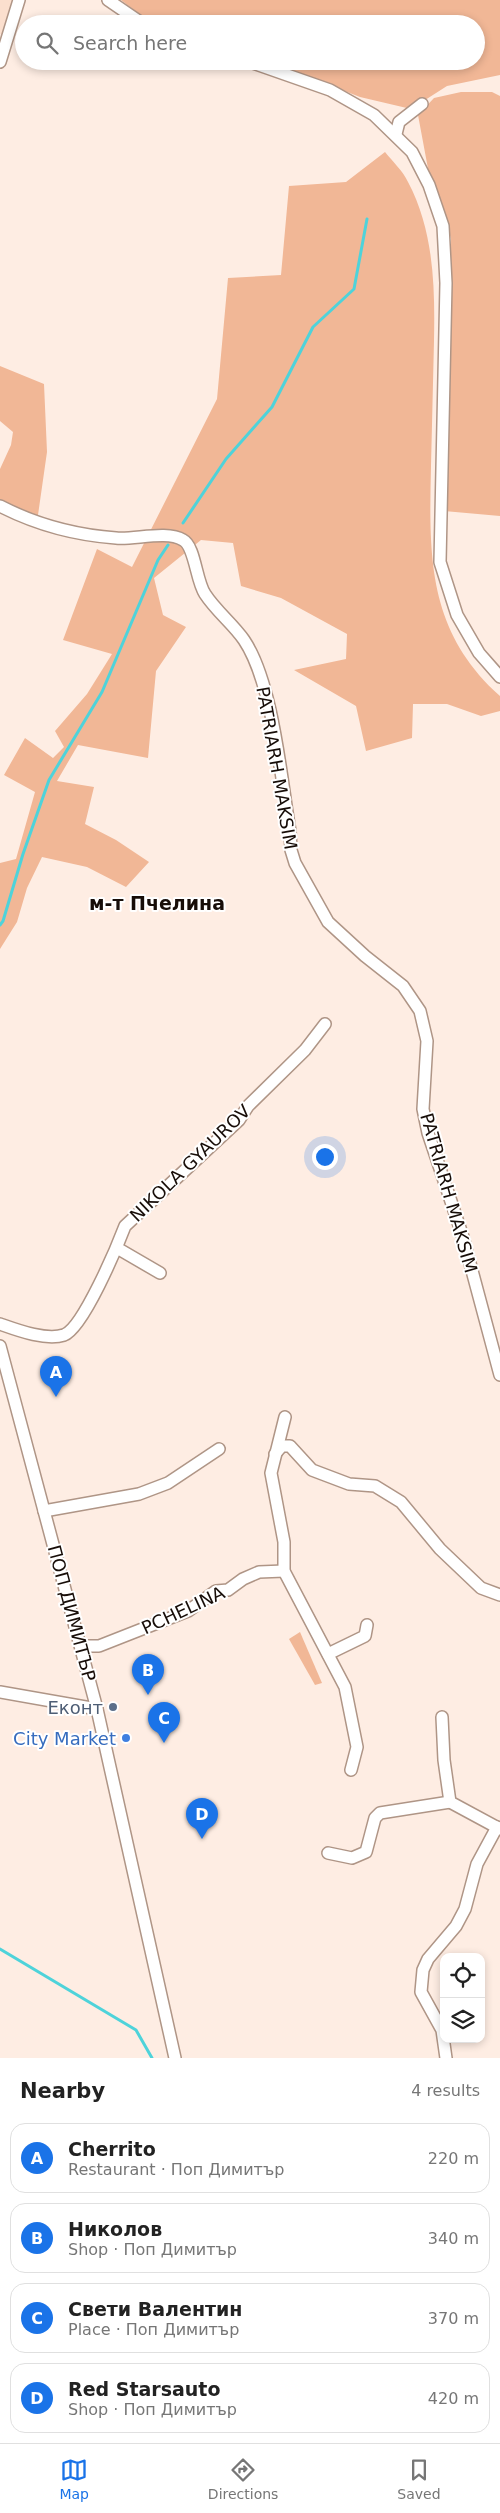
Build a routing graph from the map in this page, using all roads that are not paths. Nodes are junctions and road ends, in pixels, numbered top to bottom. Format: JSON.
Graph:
{"nodes":[{"id":1,"x":19,"y":0,"type":"edge"},
{"id":2,"x":108,"y":0,"type":"edge"},
{"id":3,"x":130,"y":15,"type":"edge"},
{"id":4,"x":0,"y":62,"type":"edge"},
{"id":5,"x":273,"y":70,"type":"edge"},
{"id":6,"x":422,"y":104,"type":"dead end"},
{"id":7,"x":396,"y":134,"type":"junction"},
{"id":8,"x":0,"y":506,"type":"edge"},
{"id":9,"x":500,"y":677,"type":"edge"},
{"id":10,"x":324,"y":1024,"type":"dead end"},
{"id":11,"x":117,"y":1248,"type":"junction"},
{"id":12,"x":160,"y":1273,"type":"dead end"},
{"id":13,"x":0,"y":1324,"type":"edge"},
{"id":14,"x":0,"y":1346,"type":"edge"},
{"id":15,"x":500,"y":1375,"type":"edge"},
{"id":16,"x":285,"y":1417,"type":"dead end"},
{"id":17,"x":219,"y":1449,"type":"dead end"},
{"id":18,"x":275,"y":1455,"type":"junction"},
{"id":19,"x":44,"y":1511,"type":"junction"},
{"id":20,"x":284,"y":1571,"type":"junction"},
{"id":21,"x":500,"y":1595,"type":"edge"},
{"id":22,"x":367,"y":1626,"type":"dead end"},
{"id":23,"x":81,"y":1646,"type":"junction"},
{"id":24,"x":328,"y":1654,"type":"junction"},
{"id":25,"x":0,"y":1692,"type":"edge"},
{"id":26,"x":97,"y":1709,"type":"junction"},
{"id":27,"x":442,"y":1717,"type":"dead end"},
{"id":28,"x":351,"y":1770,"type":"dead end"},
{"id":29,"x":450,"y":1802,"type":"junction"},
{"id":30,"x":498,"y":1828,"type":"edge"},
{"id":31,"x":328,"y":1853,"type":"dead end"},
{"id":32,"x":175,"y":2058,"type":"edge"},
{"id":33,"x":446,"y":2058,"type":"edge"}],
"edges":[{"from":1,"to":4,"type":"street"},
{"from":2,"to":3,"type":"street"},
{"from":5,"to":7,"type":"street"},
{"from":6,"to":7,"type":"street"},
{"from":7,"to":9,"type":"street"},
{"from":8,"to":15,"type":"street","name":"PATRIARH MAKSIM"},
{"from":10,"to":11,"type":"street","name":"NIKOLA GYAUROV"},
{"from":11,"to":12,"type":"street"},
{"from":11,"to":13,"type":"street","name":"NIKOLA GYAUROV"},
{"from":14,"to":19,"type":"street","name":"ПОП ДИМИТЪР"},
{"from":16,"to":18,"type":"street"},
{"from":17,"to":19,"type":"street"},
{"from":18,"to":20,"type":"street"},
{"from":18,"to":21,"type":"street"},
{"from":19,"to":23,"type":"street","name":"ПОП ДИМИТЪР"},
{"from":20,"to":23,"type":"street","name":"PCHELINA"},
{"from":20,"to":24,"type":"street"},
{"from":22,"to":24,"type":"street"},
{"from":23,"to":26,"type":"street","name":"ПОП ДИМИТЪР"},
{"from":24,"to":28,"type":"street"},
{"from":25,"to":26,"type":"street"},
{"from":26,"to":32,"type":"street","name":"ПОП ДИМИТЪР"},
{"from":27,"to":29,"type":"street"},
{"from":29,"to":30,"type":"street"},
{"from":29,"to":31,"type":"street"},
{"from":30,"to":33,"type":"street"}]}
